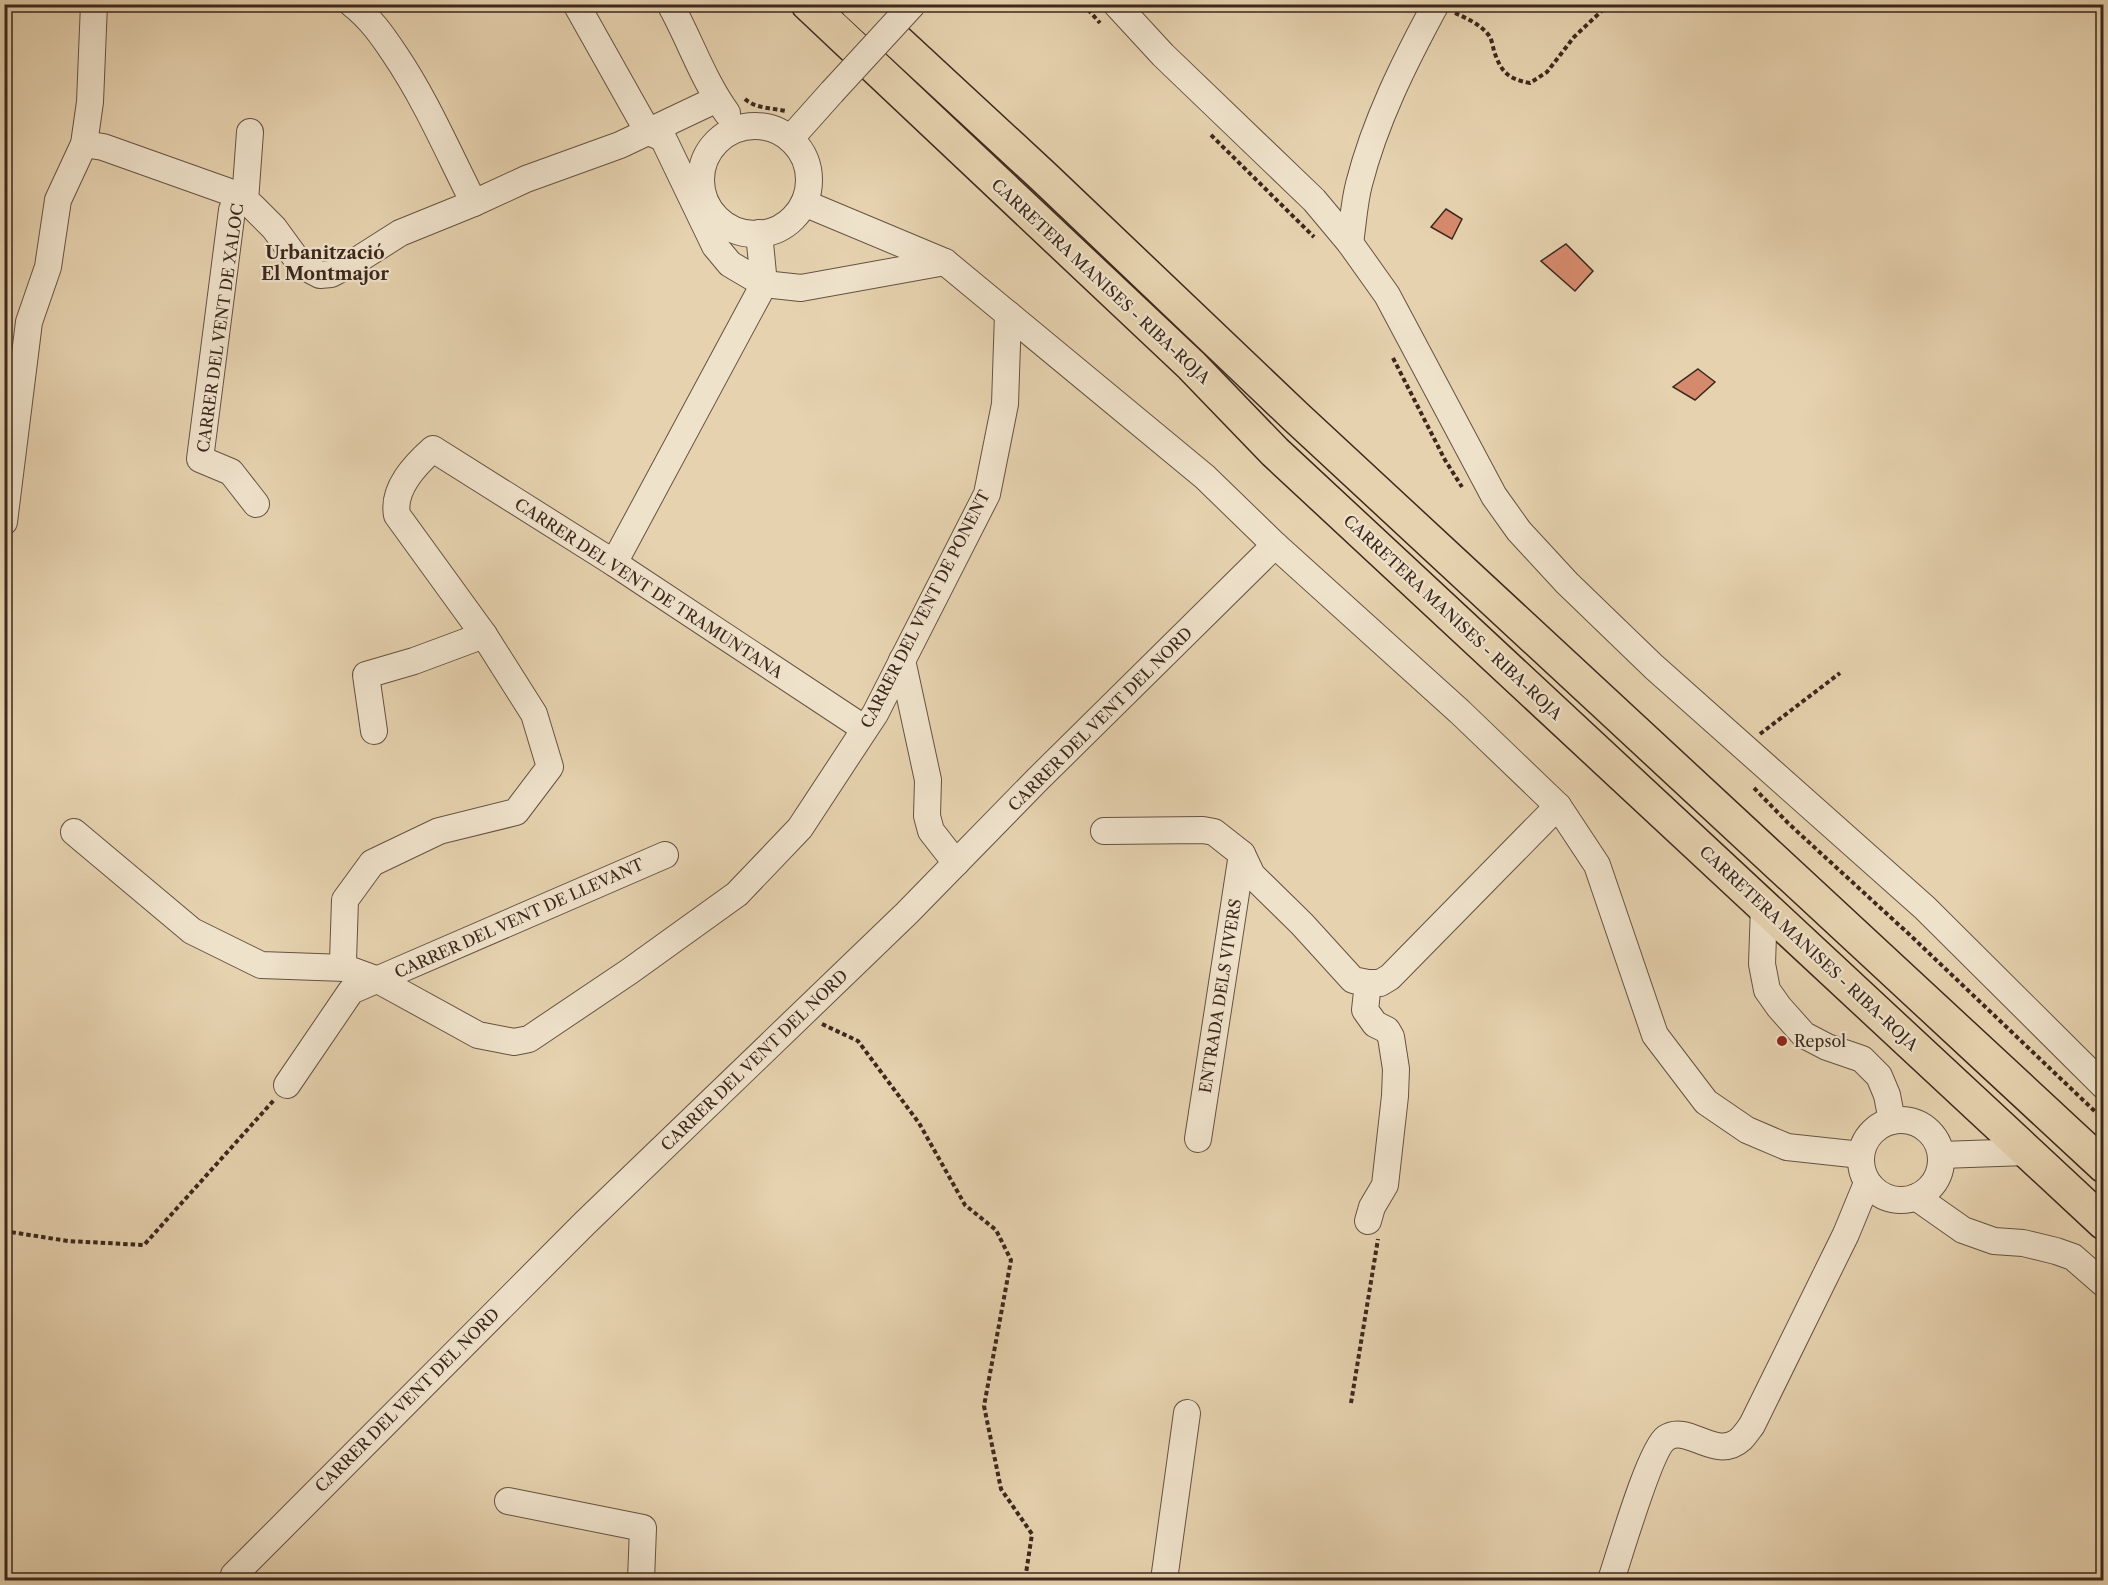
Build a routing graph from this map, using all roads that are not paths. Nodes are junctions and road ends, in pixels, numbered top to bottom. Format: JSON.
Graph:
{"nodes":[{"id":1,"x":94,"y":4,"type":"edge"},
{"id":2,"x":352,"y":4,"type":"edge"},
{"id":3,"x":576,"y":4,"type":"edge"},
{"id":4,"x":670,"y":4,"type":"edge"},
{"id":5,"x":808,"y":4,"type":"edge"},
{"id":6,"x":857,"y":4,"type":"edge"},
{"id":7,"x":913,"y":4,"type":"edge"},
{"id":8,"x":1116,"y":4,"type":"edge"},
{"id":9,"x":1435,"y":6,"type":"edge"},
{"id":10,"x":717,"y":99,"type":"junction"},
{"id":11,"x":738,"y":128,"type":"junction"},
{"id":12,"x":250,"y":132,"type":"dead end"},
{"id":13,"x":648,"y":132,"type":"junction"},
{"id":14,"x":790,"y":139,"type":"junction"},
{"id":15,"x":84,"y":144,"type":"junction"},
{"id":16,"x":241,"y":198,"type":"junction"},
{"id":17,"x":474,"y":203,"type":"junction"},
{"id":18,"x":804,"y":203,"type":"junction"},
{"id":19,"x":759,"y":233,"type":"junction"},
{"id":20,"x":1350,"y":243,"type":"junction"},
{"id":21,"x":945,"y":262,"type":"junction"},
{"id":22,"x":764,"y":284,"type":"junction"},
{"id":23,"x":1008,"y":314,"type":"junction"},
{"id":24,"x":256,"y":504,"type":"dead end"},
{"id":25,"x":4,"y":522,"type":"edge"},
{"id":26,"x":1275,"y":545,"type":"junction"},
{"id":27,"x":614,"y":563,"type":"junction"},
{"id":28,"x":484,"y":635,"type":"junction"},
{"id":29,"x":902,"y":660,"type":"junction"},
{"id":30,"x":865,"y":729,"type":"junction"},
{"id":31,"x":374,"y":731,"type":"dead end"},
{"id":32,"x":1558,"y":806,"type":"junction"},
{"id":33,"x":1104,"y":831,"type":"dead end"},
{"id":34,"x":74,"y":832,"type":"dead end"},
{"id":35,"x":1242,"y":854,"type":"junction"},
{"id":36,"x":665,"y":855,"type":"dead end"},
{"id":37,"x":956,"y":863,"type":"junction"},
{"id":38,"x":1764,"y":906,"type":"junction"},
{"id":39,"x":345,"y":968,"type":"junction"},
{"id":40,"x":378,"y":980,"type":"junction"},
{"id":41,"x":1368,"y":983,"type":"junction"},
{"id":42,"x":287,"y":1085,"type":"road end"},
{"id":43,"x":2103,"y":1086,"type":"edge"},
{"id":44,"x":1892,"y":1121,"type":"junction"},
{"id":45,"x":1198,"y":1139,"type":"dead end"},
{"id":46,"x":2027,"y":1152,"type":"junction"},
{"id":47,"x":1861,"y":1155,"type":"junction"},
{"id":48,"x":1941,"y":1155,"type":"junction"},
{"id":49,"x":2103,"y":1166,"type":"edge"},
{"id":50,"x":1867,"y":1183,"type":"junction"},
{"id":51,"x":1916,"y":1197,"type":"junction"},
{"id":52,"x":1368,"y":1221,"type":"dead end"},
{"id":53,"x":2103,"y":1223,"type":"edge"},
{"id":54,"x":2103,"y":1284,"type":"edge"},
{"id":55,"x":1187,"y":1413,"type":"dead end"},
{"id":56,"x":508,"y":1501,"type":"dead end"},
{"id":57,"x":234,"y":1575,"type":"dead end"},
{"id":58,"x":641,"y":1581,"type":"edge"},
{"id":59,"x":1164,"y":1581,"type":"edge"},
{"id":60,"x":1611,"y":1581,"type":"edge"}],
"edges":[{"from":1,"to":15,"type":"street"},
{"from":2,"to":17,"type":"street"},
{"from":3,"to":13,"type":"street"},
{"from":4,"to":10,"type":"street"},
{"from":5,"to":38,"type":"main road","name":"CARRETERA MANISES - RIBA-ROJA"},
{"from":6,"to":49,"type":"main road"},
{"from":7,"to":14,"type":"street","bridge":true},
{"from":8,"to":20,"type":"street"},
{"from":9,"to":20,"type":"street"},
{"from":10,"to":11,"type":"street"},
{"from":10,"to":13,"type":"street"},
{"from":11,"to":14,"type":"street"},
{"from":11,"to":19,"type":"street"},
{"from":12,"to":16,"type":"street"},
{"from":13,"to":17,"type":"street"},
{"from":13,"to":22,"type":"street"},
{"from":14,"to":18,"type":"street"},
{"from":15,"to":16,"type":"street"},
{"from":15,"to":25,"type":"street"},
{"from":16,"to":17,"type":"street"},
{"from":16,"to":24,"type":"street","name":"CARRER DEL VENT DE XALOC"},
{"from":18,"to":19,"type":"street"},
{"from":18,"to":21,"type":"street"},
{"from":19,"to":22,"type":"street"},
{"from":20,"to":43,"type":"street"},
{"from":21,"to":22,"type":"street"},
{"from":21,"to":23,"type":"street"},
{"from":22,"to":27,"type":"street"},
{"from":23,"to":26,"type":"street"},
{"from":23,"to":29,"type":"street","name":"CARRER DEL VENT DE PONENT"},
{"from":26,"to":32,"type":"street"},
{"from":26,"to":37,"type":"street","name":"CARRER DEL VENT DEL NORD"},
{"from":27,"to":28,"type":"street","name":"CARRER DEL VENT DE TRAMUNTANA"},
{"from":27,"to":30,"type":"street","name":"CARRER DEL VENT DE TRAMUNTANA"},
{"from":28,"to":31,"type":"street"},
{"from":28,"to":39,"type":"street"},
{"from":29,"to":30,"type":"street","name":"CARRER DEL VENT DE PONENT"},
{"from":29,"to":37,"type":"street"},
{"from":30,"to":40,"type":"street","name":"CARRER DEL VENT DE PONENT"},
{"from":32,"to":41,"type":"street"},
{"from":32,"to":47,"type":"street"},
{"from":33,"to":35,"type":"street"},
{"from":34,"to":39,"type":"street","name":"CARRER DEL VENT DE LLEVANT"},
{"from":35,"to":41,"type":"street"},
{"from":35,"to":45,"type":"street","name":"ENTRADA DELS VIVERS"},
{"from":36,"to":40,"type":"street","name":"CARRER DEL VENT DE LLEVANT"},
{"from":37,"to":57,"type":"street","name":"CARRER DEL VENT DEL NORD"},
{"from":38,"to":44,"type":"street"},
{"from":38,"to":46,"type":"main road","name":"CARRETERA MANISES - RIBA-ROJA"},
{"from":39,"to":40,"type":"street","name":"CARRER DEL VENT DE LLEVANT"},
{"from":40,"to":42,"type":"street"},
{"from":41,"to":52,"type":"street"},
{"from":44,"to":47,"type":"street"},
{"from":44,"to":48,"type":"street"},
{"from":46,"to":48,"type":"street"},
{"from":46,"to":53,"type":"main road","name":"CARRETERA MANISES - RIBA-ROJA"},
{"from":47,"to":50,"type":"street"},
{"from":48,"to":51,"type":"street"},
{"from":50,"to":51,"type":"street"},
{"from":50,"to":60,"type":"street"},
{"from":51,"to":54,"type":"street"},
{"from":55,"to":59,"type":"street"},
{"from":56,"to":58,"type":"street"}]}
